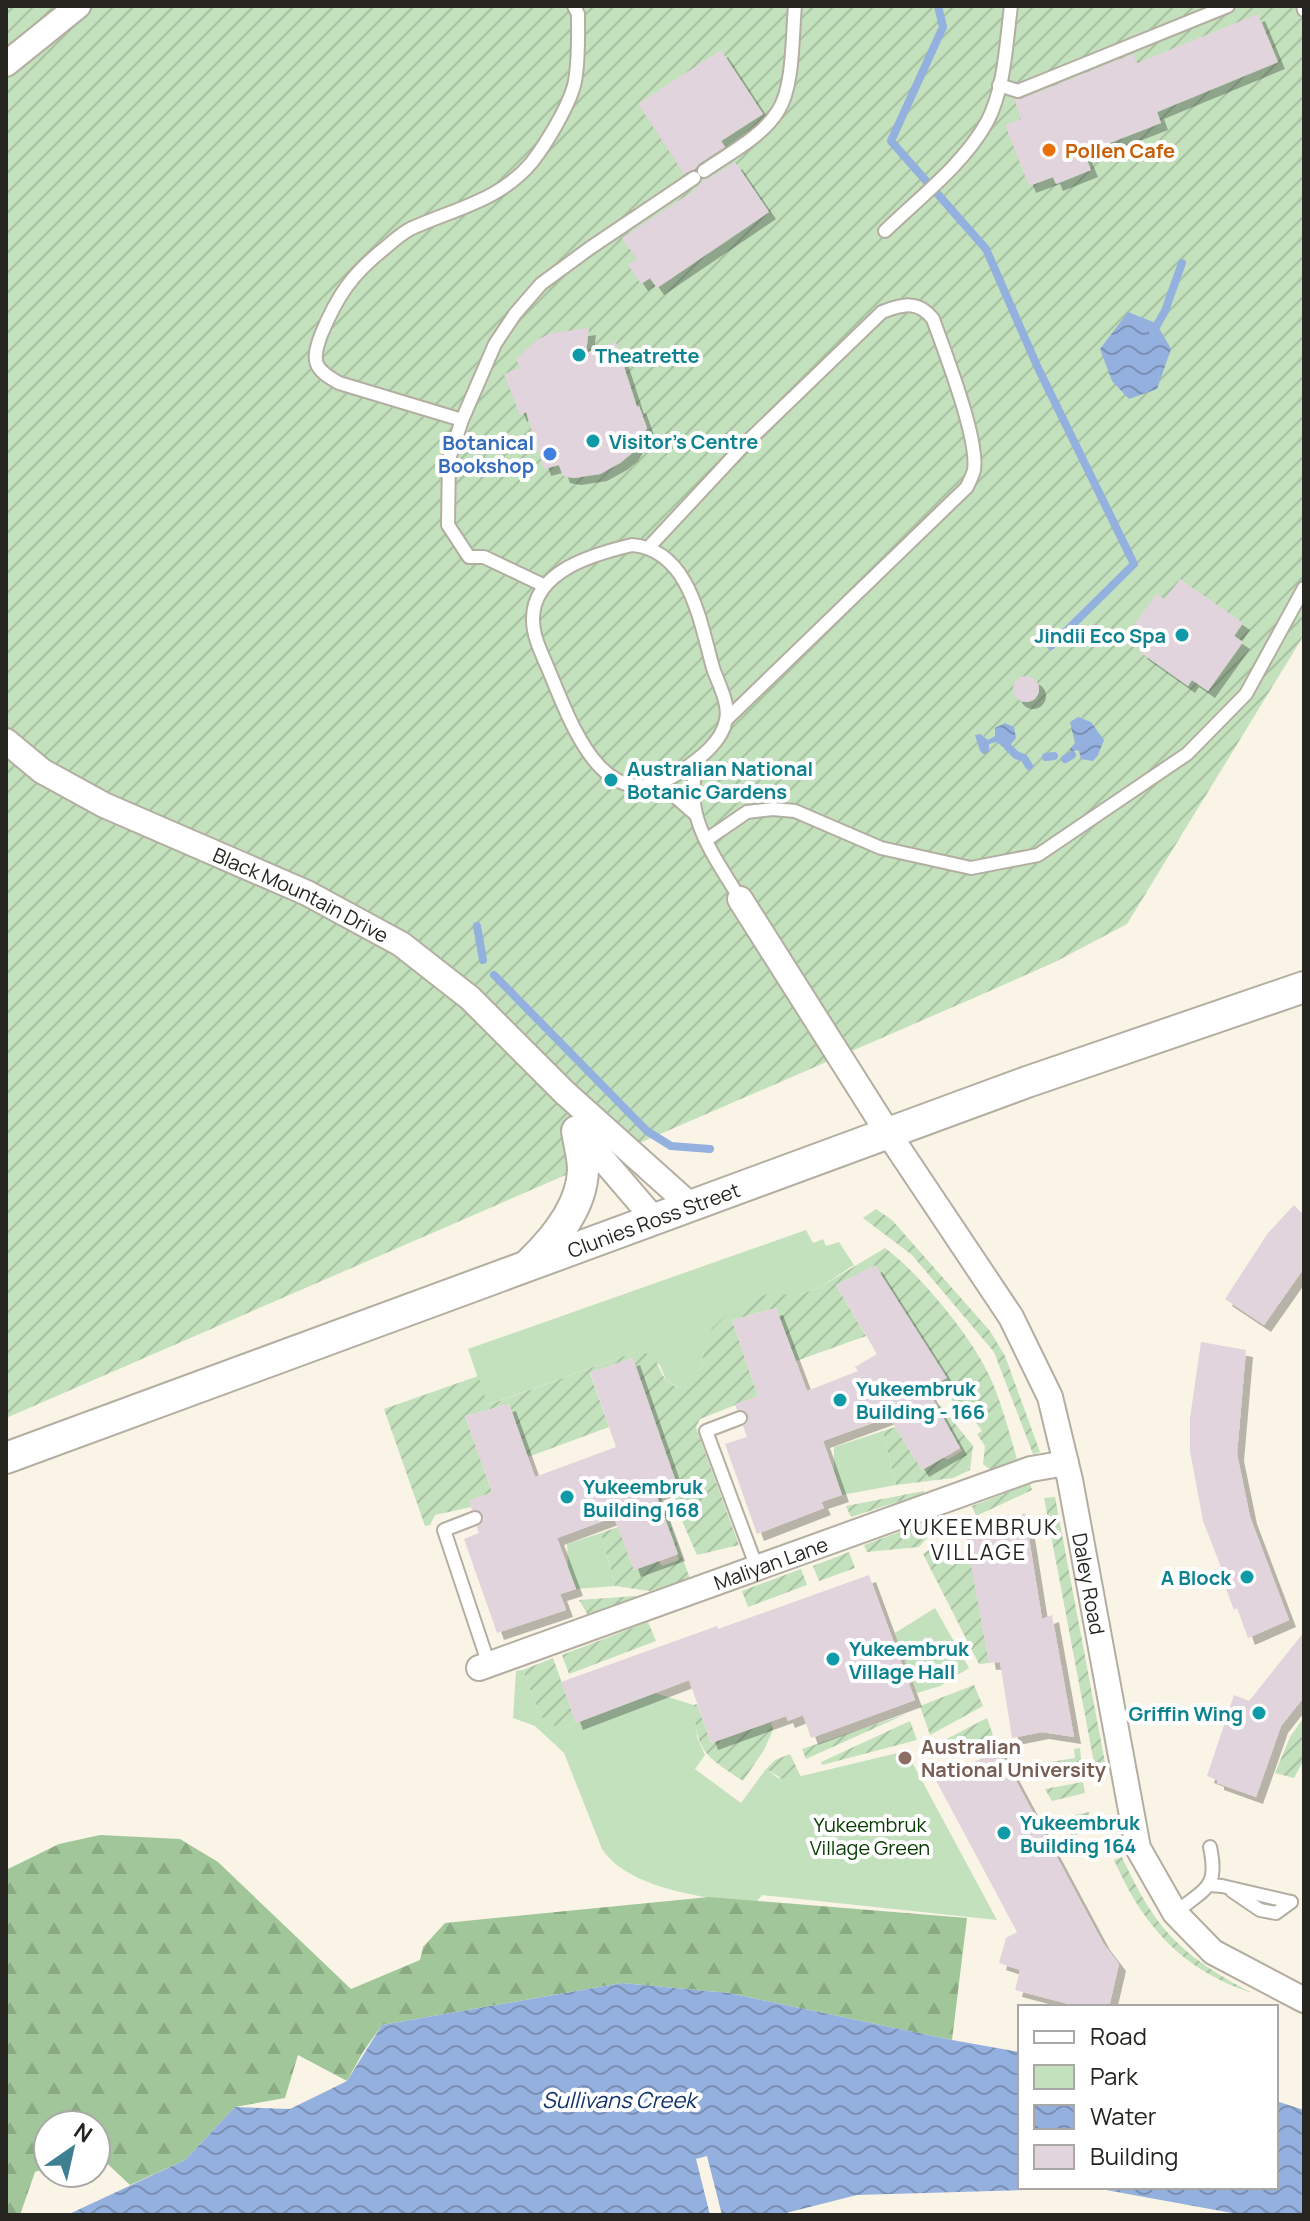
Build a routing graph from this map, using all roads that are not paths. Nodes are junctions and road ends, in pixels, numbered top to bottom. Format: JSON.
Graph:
{"nodes":[{"id":1,"x":78,"y":6,"type":"edge"},
{"id":2,"x":574,"y":6,"type":"edge"},
{"id":3,"x":795,"y":6,"type":"edge"},
{"id":4,"x":1011,"y":6,"type":"edge"},
{"id":5,"x":1228,"y":6,"type":"edge"},
{"id":6,"x":6,"y":64,"type":"edge"},
{"id":7,"x":999,"y":85,"type":"junction"},
{"id":8,"x":885,"y":231,"type":"dead end"},
{"id":9,"x":462,"y":420,"type":"junction"},
{"id":10,"x":649,"y":547,"type":"junction"},
{"id":11,"x":545,"y":586,"type":"junction"},
{"id":12,"x":1304,"y":588,"type":"edge"},
{"id":13,"x":727,"y":719,"type":"junction"},
{"id":14,"x":6,"y":741,"type":"edge"},
{"id":15,"x":700,"y":758,"type":"junction"},
{"id":16,"x":655,"y":785,"type":"junction"},
{"id":17,"x":695,"y":814,"type":"junction"},
{"id":18,"x":706,"y":840,"type":"junction"},
{"id":19,"x":740,"y":899,"type":"joint"},
{"id":20,"x":1304,"y":987,"type":"edge"},
{"id":21,"x":565,"y":1093,"type":"junction"},
{"id":22,"x":577,"y":1131,"type":"junction"},
{"id":23,"x":888,"y":1133,"type":"junction"},
{"id":24,"x":691,"y":1206,"type":"junction"},
{"id":25,"x":654,"y":1219,"type":"junction"},
{"id":26,"x":526,"y":1267,"type":"junction"},
{"id":27,"x":740,"y":1418,"type":"dead end"},
{"id":28,"x":6,"y":1458,"type":"edge"},
{"id":29,"x":1066,"y":1463,"type":"junction"},
{"id":30,"x":475,"y":1518,"type":"dead end"},
{"id":31,"x":757,"y":1568,"type":"junction"},
{"id":32,"x":484,"y":1666,"type":"joint"},
{"id":33,"x":1210,"y":1847,"type":"dead end"},
{"id":34,"x":1209,"y":1885,"type":"junction"},
{"id":35,"x":1226,"y":1887,"type":"dead end"},
{"id":36,"x":1175,"y":1913,"type":"junction"},
{"id":37,"x":1304,"y":2000,"type":"edge"}],
"edges":[{"from":1,"to":6,"type":"street"},
{"from":2,"to":9,"type":"lane"},
{"from":3,"to":9,"type":"lane"},
{"from":4,"to":7,"type":"lane"},
{"from":5,"to":7,"type":"lane"},
{"from":7,"to":8,"type":"lane"},
{"from":9,"to":11,"type":"lane"},
{"from":10,"to":11,"type":"lane"},
{"from":10,"to":13,"type":"lane"},
{"from":10,"to":13,"type":"lane"},
{"from":11,"to":16,"type":"lane"},
{"from":12,"to":18,"type":"lane"},
{"from":13,"to":15,"type":"lane"},
{"from":14,"to":21,"type":"street","name":"Black Mountain Drive"},
{"from":15,"to":16,"type":"lane"},
{"from":15,"to":17,"type":"lane"},
{"from":16,"to":17,"type":"lane"},
{"from":17,"to":18,"type":"lane"},
{"from":18,"to":19,"type":"lane"},
{"from":19,"to":23,"type":"street","name":"Daley Road"},
{"from":20,"to":23,"type":"street","name":"Clunies Ross Street"},
{"from":21,"to":22,"type":"street","name":"Black Mountain Drive"},
{"from":21,"to":24,"type":"street","name":"Black Mountain Drive"},
{"from":22,"to":25,"type":"street","name":"Black Mountain Drive"},
{"from":22,"to":26,"type":"street"},
{"from":23,"to":24,"type":"street","name":"Clunies Ross Street"},
{"from":23,"to":29,"type":"street","name":"Daley Road"},
{"from":24,"to":25,"type":"street","name":"Clunies Ross Street"},
{"from":25,"to":26,"type":"street","name":"Clunies Ross Street"},
{"from":26,"to":28,"type":"street","name":"Clunies Ross Street"},
{"from":27,"to":31,"type":"lane"},
{"from":29,"to":31,"type":"street","name":"Maliyan Lane"},
{"from":29,"to":36,"type":"street","name":"Daley Road"},
{"from":30,"to":32,"type":"lane"},
{"from":31,"to":32,"type":"street","name":"Maliyan Lane"},
{"from":33,"to":34,"type":"lane"},
{"from":34,"to":35,"type":"lane"},
{"from":34,"to":36,"type":"lane"},
{"from":36,"to":37,"type":"street","name":"Daley Road"}]}
